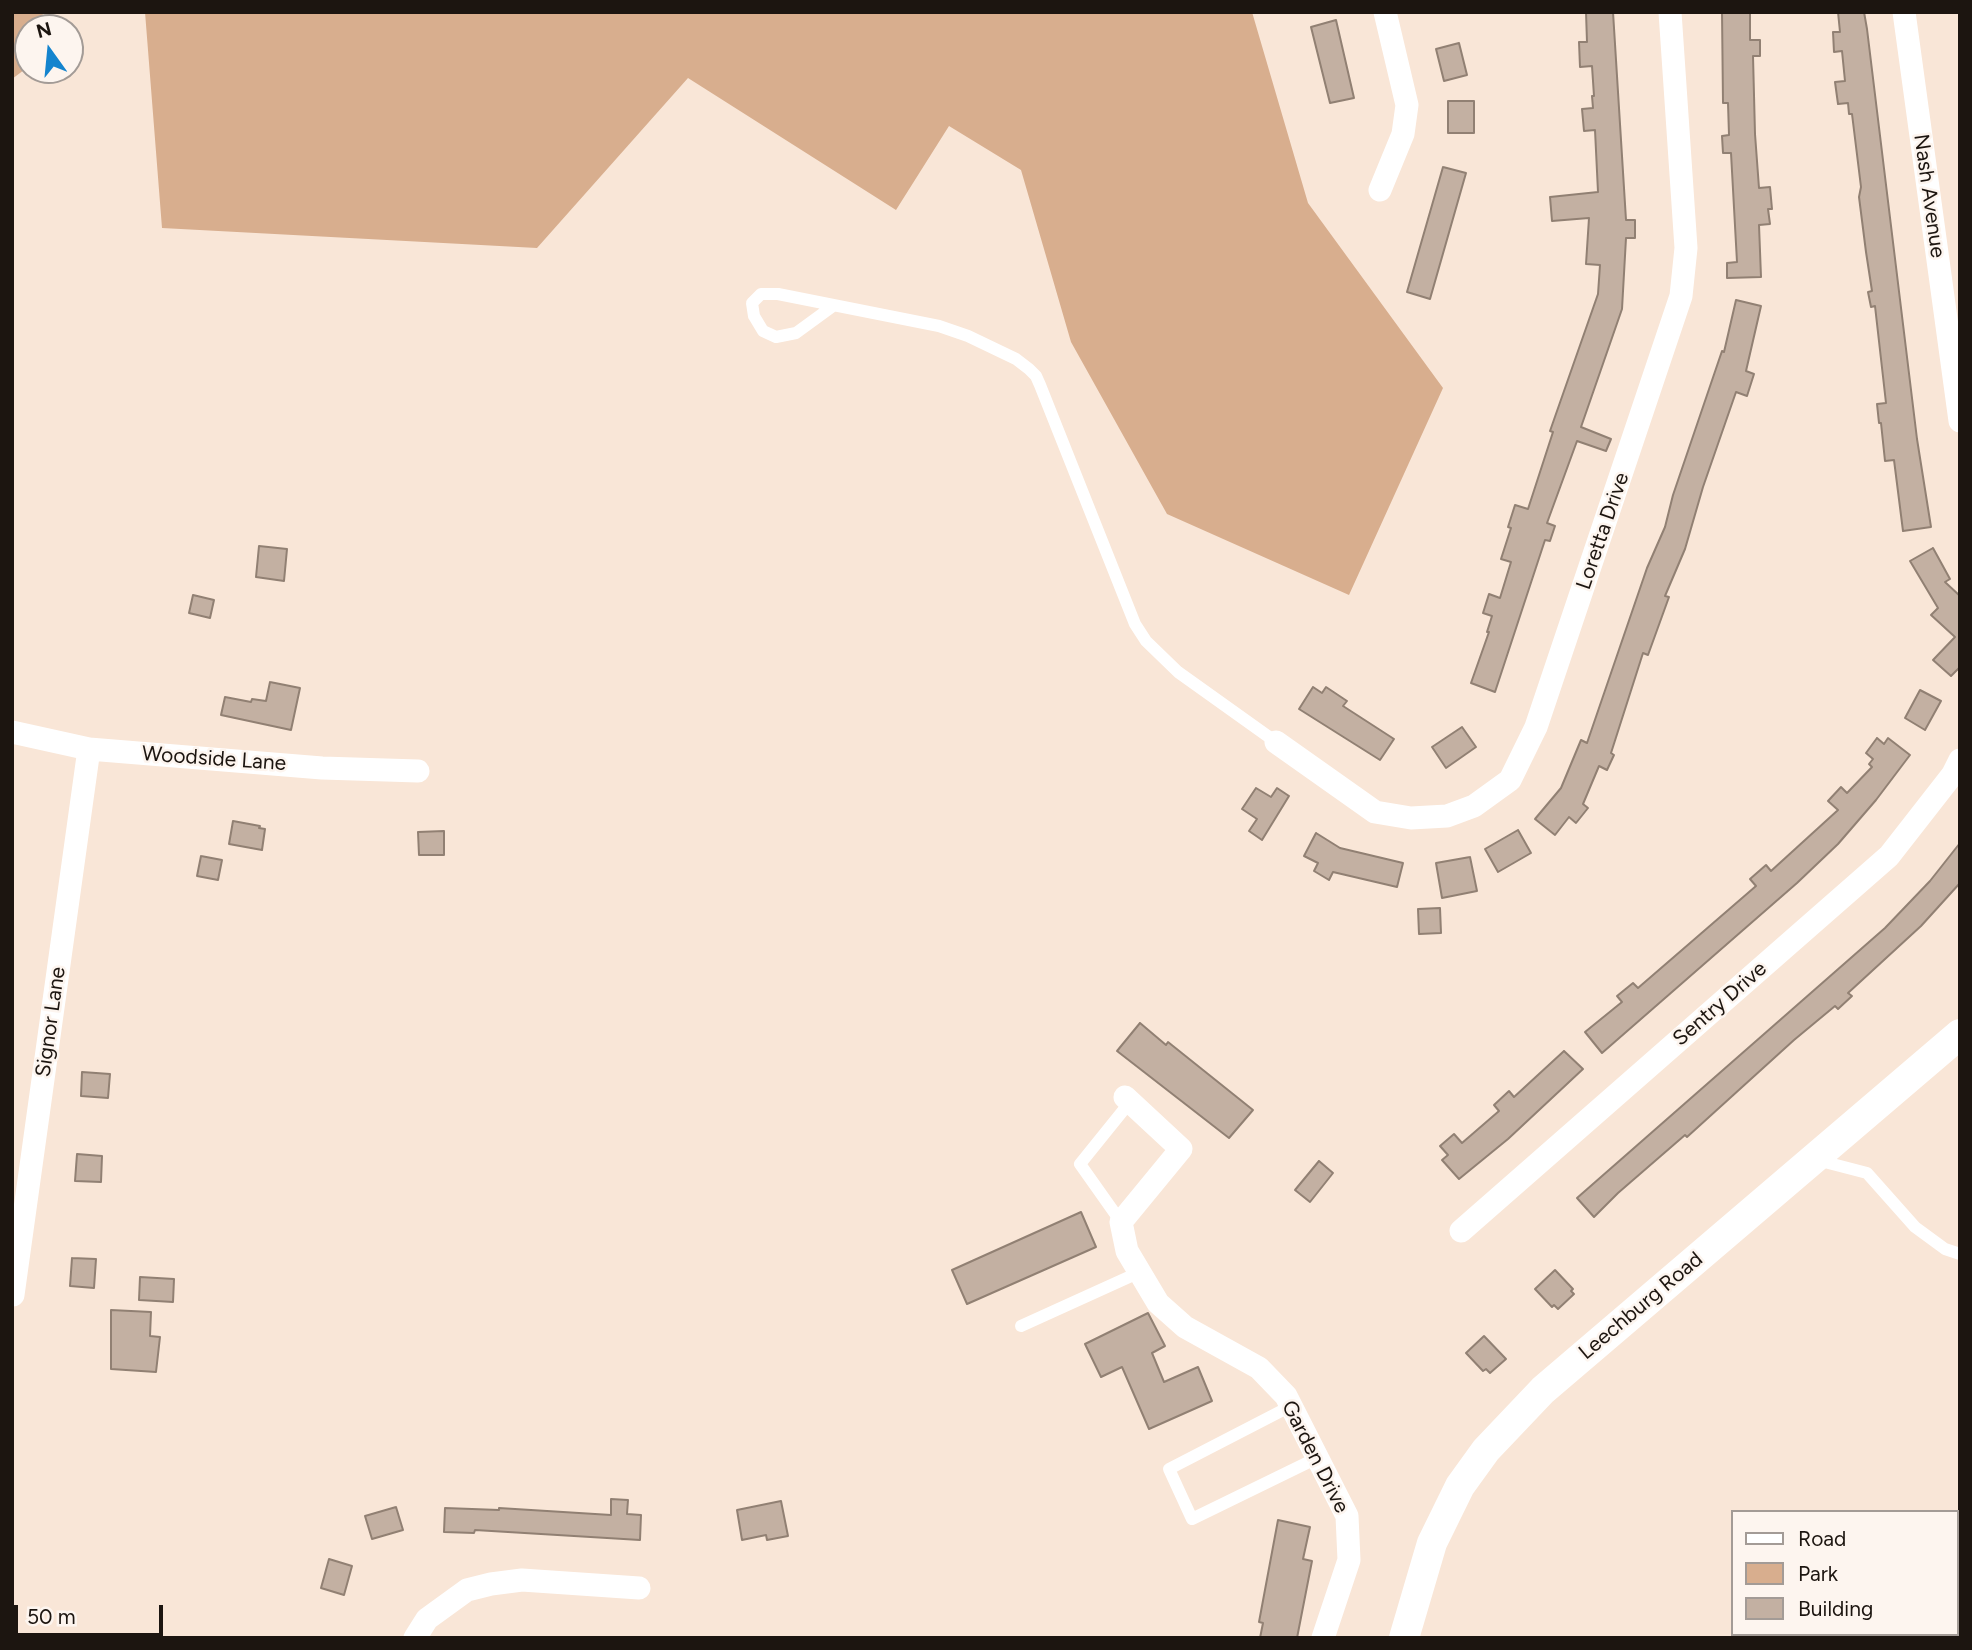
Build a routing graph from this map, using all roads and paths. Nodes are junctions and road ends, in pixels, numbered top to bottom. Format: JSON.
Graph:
{"nodes":[{"id":1,"x":1385,"y":12,"type":"edge"},
{"id":2,"x":1670,"y":12,"type":"edge"},
{"id":3,"x":1904,"y":12,"type":"edge"},
{"id":4,"x":1380,"y":190,"type":"dead end"},
{"id":5,"x":833,"y":306,"type":"junction"},
{"id":6,"x":1960,"y":421,"type":"edge"},
{"id":7,"x":12,"y":732,"type":"edge"},
{"id":8,"x":1276,"y":742,"type":"joint"},
{"id":9,"x":89,"y":749,"type":"junction"},
{"id":10,"x":1960,"y":760,"type":"edge"},
{"id":11,"x":418,"y":771,"type":"dead end"},
{"id":12,"x":1960,"y":1034,"type":"edge"},
{"id":13,"x":1128,"y":1100,"type":"joint"},
{"id":14,"x":1813,"y":1159,"type":"junction"},
{"id":15,"x":1121,"y":1222,"type":"junction"},
{"id":16,"x":1461,"y":1231,"type":"dead end"},
{"id":17,"x":1960,"y":1255,"type":"edge"},
{"id":18,"x":1140,"y":1272,"type":"junction"},
{"id":19,"x":13,"y":1295,"type":"edge"},
{"id":20,"x":1021,"y":1326,"type":"dead end"},
{"id":21,"x":1291,"y":1406,"type":"junction"},
{"id":22,"x":1317,"y":1458,"type":"junction"},
{"id":23,"x":639,"y":1588,"type":"dead end"},
{"id":24,"x":415,"y":1638,"type":"edge"},
{"id":25,"x":1324,"y":1638,"type":"edge"},
{"id":26,"x":1404,"y":1638,"type":"edge"}],
"edges":[{"from":1,"to":4,"type":"street"},
{"from":2,"to":8,"type":"street","name":"Loretta Drive"},
{"from":3,"to":6,"type":"street","name":"Nash Avenue"},
{"from":5,"to":5,"type":"lane"},
{"from":5,"to":8,"type":"lane"},
{"from":7,"to":9,"type":"street","name":"Woodside Lane"},
{"from":9,"to":11,"type":"street","name":"Woodside Lane"},
{"from":9,"to":19,"type":"street","name":"Signor Lane"},
{"from":10,"to":16,"type":"street","name":"Sentry Drive"},
{"from":12,"to":14,"type":"street","name":"Leechburg Road"},
{"from":13,"to":15,"type":"lane"},
{"from":13,"to":15,"type":"street"},
{"from":14,"to":17,"type":"lane"},
{"from":14,"to":26,"type":"street","name":"Leechburg Road"},
{"from":15,"to":18,"type":"street","name":"Garden Drive"},
{"from":18,"to":20,"type":"lane"},
{"from":18,"to":21,"type":"street","name":"Garden Drive"},
{"from":21,"to":22,"type":"street","name":"Garden Drive"},
{"from":21,"to":22,"type":"lane"},
{"from":22,"to":25,"type":"street","name":"Garden Drive"},
{"from":23,"to":24,"type":"street"}]}
